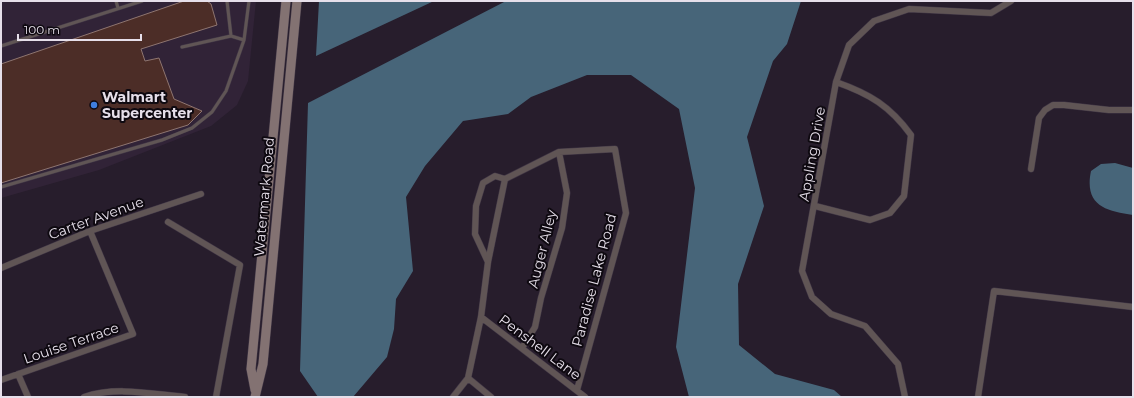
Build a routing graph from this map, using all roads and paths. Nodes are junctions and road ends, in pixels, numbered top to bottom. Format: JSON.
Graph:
{"nodes":[{"id":1,"x":116,"y":1,"type":"edge"},
{"id":2,"x":142,"y":1,"type":"edge"},
{"id":3,"x":227,"y":1,"type":"edge"},
{"id":4,"x":249,"y":1,"type":"edge"},
{"id":5,"x":286,"y":1,"type":"edge"},
{"id":6,"x":296,"y":1,"type":"edge"},
{"id":7,"x":1011,"y":1,"type":"edge"},
{"id":8,"x":118,"y":8,"type":"junction"},
{"id":9,"x":231,"y":36,"type":"junction"},
{"id":10,"x":244,"y":40,"type":"junction"},
{"id":11,"x":1,"y":44,"type":"edge"},
{"id":12,"x":182,"y":47,"type":"dead end"},
{"id":13,"x":836,"y":82,"type":"junction"},
{"id":14,"x":1133,"y":110,"type":"edge"},
{"id":15,"x":559,"y":152,"type":"junction"},
{"id":16,"x":1031,"y":168,"type":"dead end"},
{"id":17,"x":505,"y":179,"type":"junction"},
{"id":18,"x":1,"y":187,"type":"edge"},
{"id":19,"x":201,"y":194,"type":"dead end"},
{"id":20,"x":815,"y":206,"type":"junction"},
{"id":21,"x":168,"y":222,"type":"dead end"},
{"id":22,"x":90,"y":231,"type":"junction"},
{"id":23,"x":488,"y":262,"type":"junction"},
{"id":24,"x":1,"y":268,"type":"edge"},
{"id":25,"x":1133,"y":307,"type":"edge"},
{"id":26,"x":481,"y":317,"type":"junction"},
{"id":27,"x":522,"y":348,"type":"junction"},
{"id":28,"x":18,"y":374,"type":"junction"},
{"id":29,"x":468,"y":378,"type":"junction"},
{"id":30,"x":1,"y":380,"type":"edge"},
{"id":31,"x":577,"y":390,"type":"junction"},
{"id":32,"x":256,"y":396,"type":"edge"},
{"id":33,"x":28,"y":397,"type":"edge"},
{"id":34,"x":84,"y":397,"type":"edge"},
{"id":35,"x":185,"y":397,"type":"edge"},
{"id":36,"x":216,"y":397,"type":"edge"},
{"id":37,"x":452,"y":397,"type":"edge"},
{"id":38,"x":490,"y":397,"type":"edge"},
{"id":39,"x":585,"y":397,"type":"edge"},
{"id":40,"x":905,"y":397,"type":"edge"},
{"id":41,"x":978,"y":397,"type":"edge"}],
"edges":[{"from":1,"to":8,"type":"lane"},
{"from":2,"to":8,"type":"lane"},
{"from":3,"to":9,"type":"lane"},
{"from":4,"to":10,"type":"lane"},
{"from":5,"to":32,"type":"street","name":"Watermark Road"},
{"from":6,"to":32,"type":"street","name":"Watermark Road"},
{"from":7,"to":13,"type":"street","name":"Appling Drive"},
{"from":8,"to":11,"type":"lane"},
{"from":9,"to":10,"type":"lane"},
{"from":9,"to":12,"type":"lane"},
{"from":10,"to":18,"type":"lane"},
{"from":13,"to":20,"type":"street","name":"Appling Drive"},
{"from":13,"to":20,"type":"street"},
{"from":14,"to":16,"type":"street"},
{"from":15,"to":17,"type":"street","name":"Paradise Lake Road"},
{"from":15,"to":27,"type":"street","name":"Auger Alley"},
{"from":15,"to":31,"type":"street","name":"Paradise Lake Road"},
{"from":17,"to":23,"type":"street"},
{"from":17,"to":23,"type":"street","name":"Paradise Lake Road"},
{"from":19,"to":22,"type":"street","name":"Carter Avenue"},
{"from":20,"to":40,"type":"street","name":"Appling Drive"},
{"from":21,"to":36,"type":"street"},
{"from":22,"to":24,"type":"street","name":"Carter Avenue"},
{"from":22,"to":28,"type":"street","name":"Louise Terrace"},
{"from":23,"to":26,"type":"street"},
{"from":25,"to":41,"type":"street"},
{"from":26,"to":27,"type":"street","name":"Penshell Lane"},
{"from":26,"to":29,"type":"street"},
{"from":27,"to":31,"type":"street","name":"Penshell Lane"},
{"from":28,"to":30,"type":"street","name":"Louise Terrace"},
{"from":28,"to":33,"type":"street"},
{"from":29,"to":37,"type":"street"},
{"from":29,"to":38,"type":"street"},
{"from":31,"to":39,"type":"street","name":"Penshell Lane"},
{"from":34,"to":35,"type":"street"}]}
